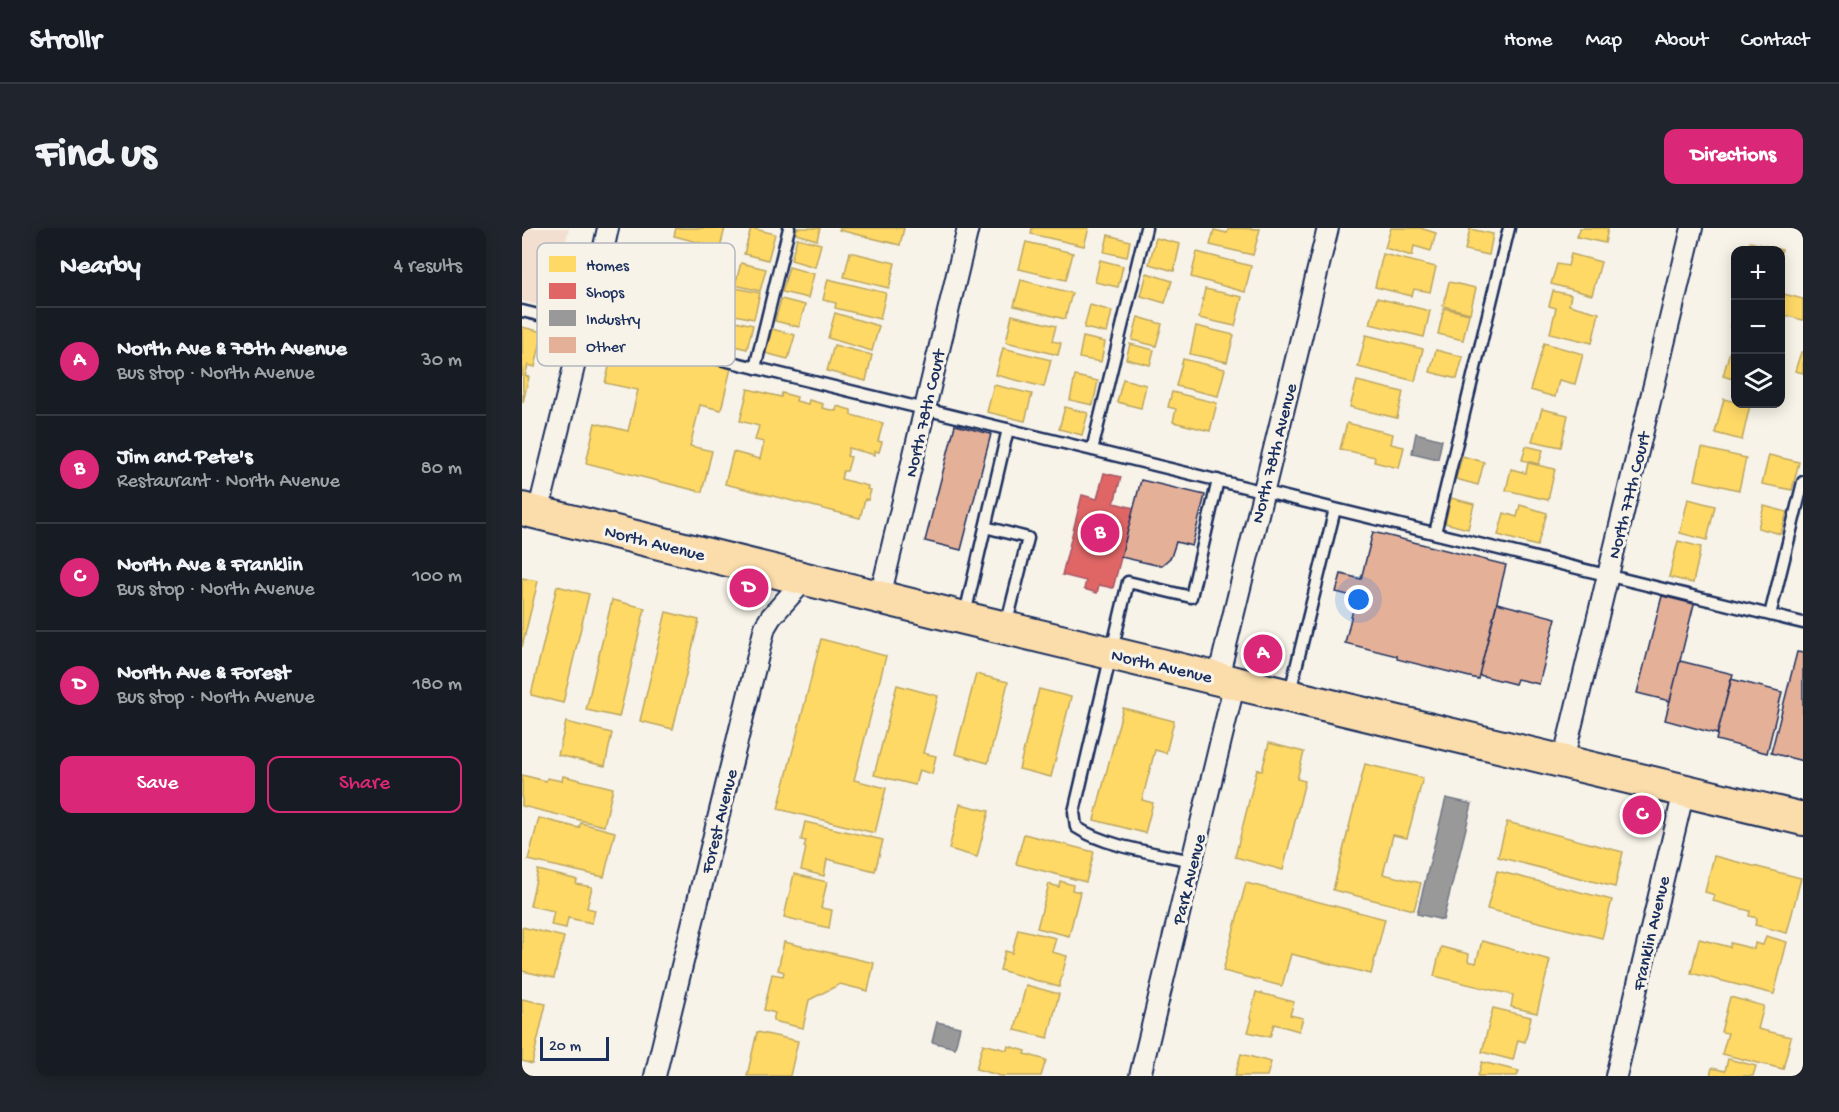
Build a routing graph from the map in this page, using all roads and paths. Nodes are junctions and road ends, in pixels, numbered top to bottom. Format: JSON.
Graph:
{"nodes":[{"id":1,"x":608,"y":228,"type":"edge"},
{"id":2,"x":789,"y":228,"type":"edge"},
{"id":3,"x":968,"y":228,"type":"edge"},
{"id":4,"x":1146,"y":228,"type":"edge"},
{"id":5,"x":1328,"y":228,"type":"edge"},
{"id":6,"x":1509,"y":228,"type":"edge"},
{"id":7,"x":1692,"y":228,"type":"edge"},
{"id":8,"x":605,"y":243,"type":"edge"},
{"id":9,"x":522,"y":311,"type":"edge"},
{"id":10,"x":537,"y":315,"type":"edge"},
{"id":11,"x":735,"y":363,"type":"edge"},
{"id":12,"x":572,"y":366,"type":"edge"},
{"id":13,"x":755,"y":368,"type":"junction"},
{"id":14,"x":925,"y":409,"type":"junction"},
{"id":15,"x":1008,"y":429,"type":"junction"},
{"id":16,"x":1092,"y":450,"type":"junction"},
{"id":17,"x":1218,"y":480,"type":"junction"},
{"id":18,"x":1803,"y":482,"type":"edge"},
{"id":19,"x":1264,"y":491,"type":"junction"},
{"id":20,"x":1335,"y":509,"type":"junction"},
{"id":21,"x":530,"y":511,"type":"edge"},
{"id":22,"x":985,"y":527,"type":"junction"},
{"id":23,"x":1435,"y":533,"type":"junction"},
{"id":24,"x":1608,"y":575,"type":"junction"},
{"id":25,"x":805,"y":579,"type":"junction"},
{"id":26,"x":880,"y":597,"type":"junction"},
{"id":27,"x":1770,"y":615,"type":"junction"},
{"id":28,"x":964,"y":618,"type":"junction"},
{"id":29,"x":1803,"y":623,"type":"edge"},
{"id":30,"x":1006,"y":627,"type":"junction"},
{"id":31,"x":1111,"y":653,"type":"junction"},
{"id":32,"x":1226,"y":680,"type":"junction"},
{"id":33,"x":1289,"y":695,"type":"junction"},
{"id":34,"x":1563,"y":761,"type":"junction"},
{"id":35,"x":1684,"y":791,"type":"junction"},
{"id":36,"x":1803,"y":819,"type":"edge"},
{"id":37,"x":1192,"y":861,"type":"junction"},
{"id":38,"x":655,"y":1076,"type":"edge"},
{"id":39,"x":1140,"y":1076,"type":"edge"},
{"id":40,"x":1616,"y":1076,"type":"edge"}],
"edges":[{"from":1,"to":8,"type":"street"},
{"from":2,"to":13,"type":"lane"},
{"from":3,"to":14,"type":"street","name":"North 78th Court"},
{"from":4,"to":16,"type":"lane"},
{"from":5,"to":19,"type":"street","name":"North 78th Avenue"},
{"from":6,"to":23,"type":"lane"},
{"from":7,"to":24,"type":"street","name":"North 77th Court"},
{"from":9,"to":10,"type":"lane"},
{"from":11,"to":13,"type":"lane"},
{"from":12,"to":21,"type":"street"},
{"from":13,"to":14,"type":"lane"},
{"from":14,"to":15,"type":"lane"},
{"from":14,"to":26,"type":"street","name":"North 78th Court"},
{"from":15,"to":16,"type":"lane"},
{"from":15,"to":22,"type":"lane"},
{"from":16,"to":17,"type":"lane"},
{"from":17,"to":19,"type":"lane"},
{"from":17,"to":31,"type":"lane"},
{"from":18,"to":27,"type":"lane"},
{"from":19,"to":20,"type":"lane"},
{"from":19,"to":32,"type":"street","name":"North 78th Avenue"},
{"from":20,"to":23,"type":"lane"},
{"from":20,"to":33,"type":"lane"},
{"from":21,"to":25,"type":"main road","name":"North Avenue"},
{"from":22,"to":28,"type":"lane"},
{"from":22,"to":30,"type":"lane"},
{"from":23,"to":24,"type":"lane"},
{"from":24,"to":27,"type":"lane"},
{"from":24,"to":34,"type":"street","name":"North 77th Court"},
{"from":25,"to":26,"type":"main road","name":"North Avenue"},
{"from":25,"to":38,"type":"street","name":"Forest Avenue"},
{"from":26,"to":28,"type":"main road","name":"North Avenue"},
{"from":27,"to":29,"type":"lane"},
{"from":28,"to":30,"type":"main road","name":"North Avenue"},
{"from":30,"to":31,"type":"main road","name":"North Avenue"},
{"from":31,"to":32,"type":"main road","name":"North Avenue"},
{"from":31,"to":37,"type":"lane"},
{"from":32,"to":33,"type":"main road","name":"North Avenue"},
{"from":32,"to":37,"type":"street","name":"Park Avenue"},
{"from":33,"to":34,"type":"main road","name":"North Avenue"},
{"from":34,"to":35,"type":"main road","name":"North Avenue"},
{"from":35,"to":36,"type":"main road","name":"North Avenue"},
{"from":35,"to":40,"type":"street","name":"Franklin Avenue"},
{"from":37,"to":39,"type":"street","name":"Park Avenue"}]}
